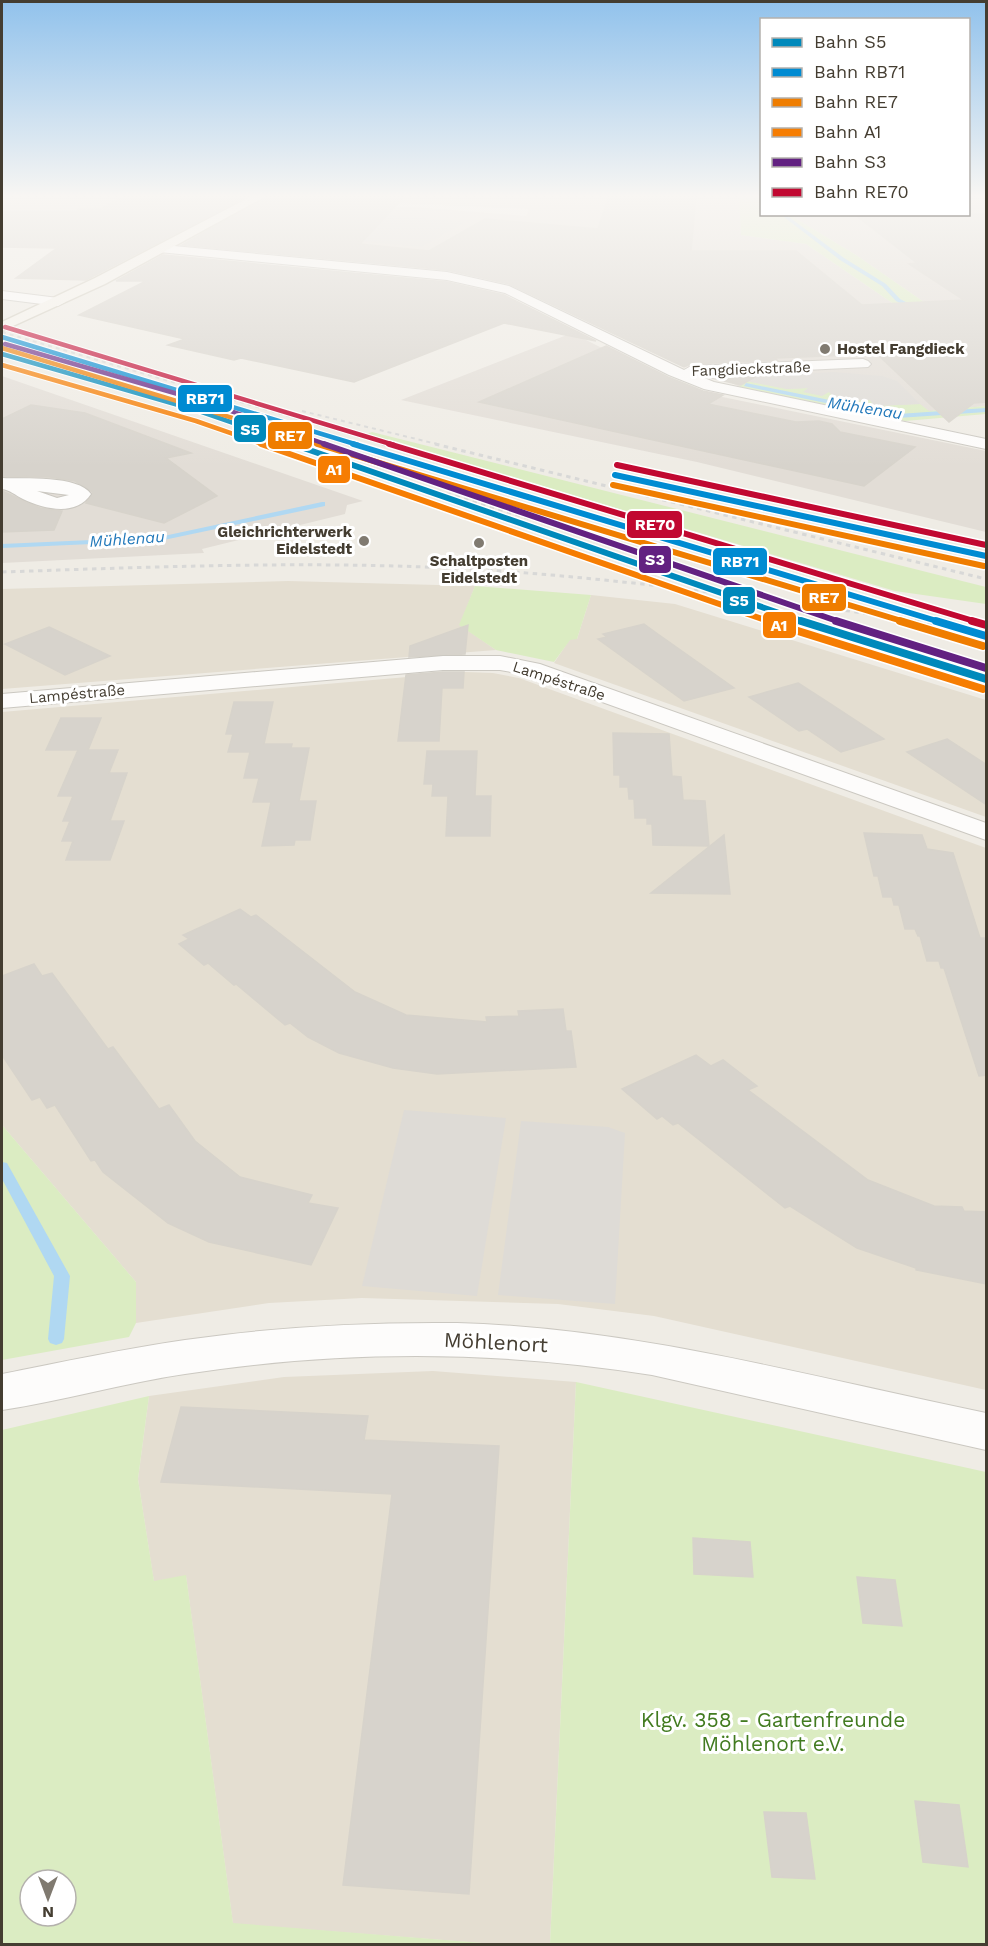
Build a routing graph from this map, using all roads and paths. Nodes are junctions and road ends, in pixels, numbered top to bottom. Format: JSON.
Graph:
{"nodes":[{"id":1,"x":90,"y":286,"type":"edge"},
{"id":2,"x":497,"y":286,"type":"edge"},
{"id":3,"x":2,"y":295,"type":"edge"},
{"id":4,"x":58,"y":302,"type":"junction"},
{"id":5,"x":2,"y":327,"type":"edge"},
{"id":6,"x":863,"y":364,"type":"dead end"},
{"id":7,"x":675,"y":372,"type":"junction"},
{"id":8,"x":987,"y":444,"type":"edge"},
{"id":9,"x":2,"y":701,"type":"edge"},
{"id":10,"x":987,"y":832,"type":"edge"},
{"id":11,"x":2,"y":1392,"type":"edge"},
{"id":12,"x":987,"y":1432,"type":"edge"}],
"edges":[{"from":1,"to":4,"type":"street"},
{"from":2,"to":7,"type":"street","name":"Fangdieckstraße"},
{"from":3,"to":4,"type":"street"},
{"from":4,"to":5,"type":"street"},
{"from":6,"to":7,"type":"street","name":"Fangdieckstraße"},
{"from":7,"to":8,"type":"street","name":"Fangdieckstraße"},
{"from":9,"to":10,"type":"street","name":"Lampéstraße"},
{"from":11,"to":12,"type":"street","name":"Möhlenort"}]}
